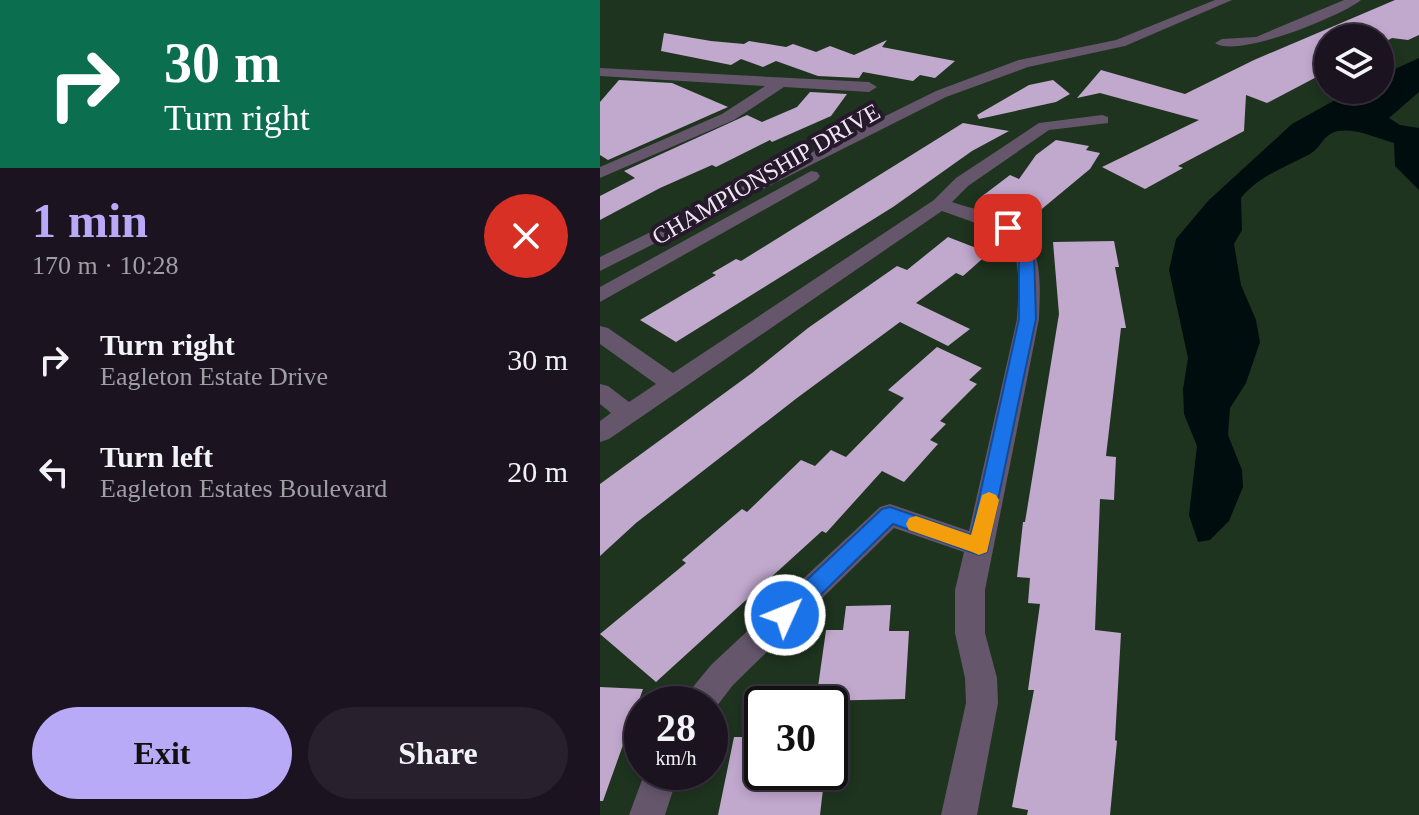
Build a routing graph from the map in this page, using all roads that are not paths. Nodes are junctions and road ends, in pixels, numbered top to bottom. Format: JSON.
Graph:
{"nodes":[{"id":1,"x":1226,"y":0,"type":"edge"},
{"id":2,"x":1355,"y":0,"type":"edge"},
{"id":3,"x":1222,"y":43,"type":"dead end"},
{"id":4,"x":600,"y":72,"type":"edge"},
{"id":5,"x":782,"y":81,"type":"junction"},
{"id":6,"x":869,"y":87,"type":"dead end"},
{"id":7,"x":953,"y":91,"type":"junction"},
{"id":8,"x":1102,"y":120,"type":"dead end"},
{"id":9,"x":600,"y":173,"type":"edge"},
{"id":10,"x":940,"y":204,"type":"junction"},
{"id":11,"x":600,"y":265,"type":"edge"},
{"id":12,"x":600,"y":296,"type":"edge"},
{"id":13,"x":600,"y":333,"type":"edge"},
{"id":14,"x":673,"y":384,"type":"junction"},
{"id":15,"x":600,"y":392,"type":"edge"},
{"id":16,"x":628,"y":414,"type":"junction"},
{"id":17,"x":600,"y":433,"type":"edge"},
{"id":18,"x":979,"y":546,"type":"junction"},
{"id":19,"x":713,"y":686,"type":"edge"},
{"id":20,"x":656,"y":790,"type":"edge"},
{"id":21,"x":647,"y":815,"type":"edge"},
{"id":22,"x":959,"y":815,"type":"edge"}],
"edges":[{"from":1,"to":7,"type":"street","name":"CHAMPIONSHIP DRIVE"},
{"from":2,"to":3,"type":"street"},
{"from":4,"to":5,"type":"street"},
{"from":5,"to":6,"type":"street"},
{"from":5,"to":9,"type":"street"},
{"from":7,"to":11,"type":"street","name":"CHAMPIONSHIP DRIVE"},
{"from":7,"to":12,"type":"street","name":"CHAMPIONSHIP DRIVE"},
{"from":8,"to":10,"type":"street"},
{"from":10,"to":14,"type":"street"},
{"from":10,"to":18,"type":"street"},
{"from":13,"to":14,"type":"street"},
{"from":14,"to":16,"type":"street"},
{"from":15,"to":16,"type":"street"},
{"from":16,"to":17,"type":"street"},
{"from":18,"to":19,"type":"street"},
{"from":18,"to":22,"type":"street"},
{"from":20,"to":21,"type":"street"}]}
